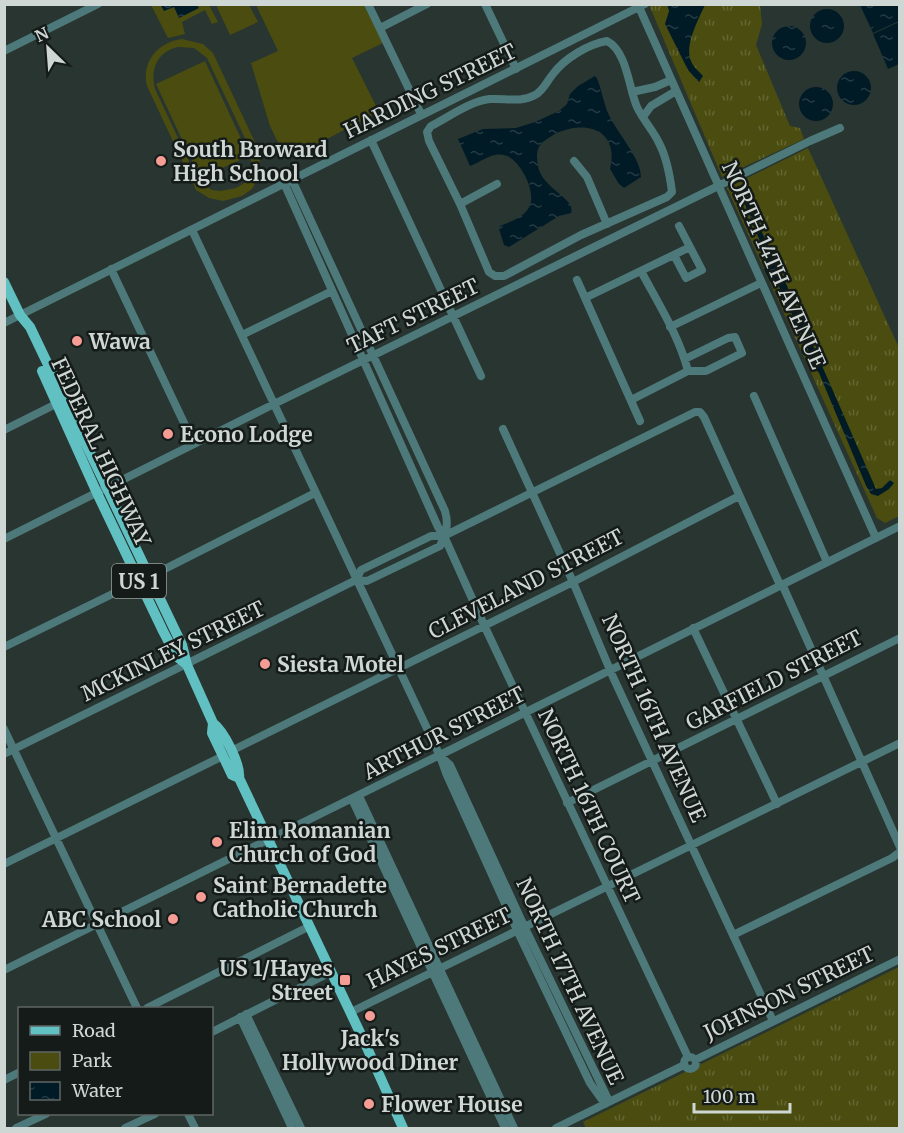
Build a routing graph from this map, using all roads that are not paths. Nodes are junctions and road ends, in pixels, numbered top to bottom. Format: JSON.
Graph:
{"nodes":[{"id":1,"x":98,"y":4,"type":"edge"},
{"id":2,"x":368,"y":4,"type":"edge"},
{"id":3,"x":427,"y":4,"type":"edge"},
{"id":4,"x":486,"y":4,"type":"edge"},
{"id":5,"x":642,"y":6,"type":"edge"},
{"id":6,"x":380,"y":28,"type":"junction"},
{"id":7,"x":4,"y":51,"type":"edge"},
{"id":8,"x":516,"y":69,"type":"junction"},
{"id":9,"x":671,"y":80,"type":"junction"},
{"id":10,"x":646,"y":89,"type":"junction"},
{"id":11,"x":676,"y":91,"type":"junction"},
{"id":12,"x":632,"y":92,"type":"junction"},
{"id":13,"x":654,"y":104,"type":"junction"},
{"id":14,"x":421,"y":114,"type":"junction"},
{"id":15,"x":643,"y":117,"type":"junction"},
{"id":16,"x":840,"y":128,"type":"dead end"},
{"id":17,"x":371,"y":140,"type":"junction"},
{"id":18,"x":574,"y":160,"type":"dead end"},
{"id":19,"x":288,"y":182,"type":"junction"},
{"id":20,"x":496,"y":184,"type":"dead end"},
{"id":21,"x":718,"y":186,"type":"junction"},
{"id":22,"x":460,"y":204,"type":"junction"},
{"id":23,"x":607,"y":224,"type":"junction"},
{"id":24,"x":679,"y":226,"type":"dead end"},
{"id":25,"x":192,"y":230,"type":"junction"},
{"id":26,"x":690,"y":247,"type":"junction"},
{"id":27,"x":674,"y":255,"type":"junction"},
{"id":28,"x":111,"y":269,"type":"junction"},
{"id":29,"x":641,"y":271,"type":"junction"},
{"id":30,"x":577,"y":280,"type":"dead end"},
{"id":31,"x":4,"y":282,"type":"edge"},
{"id":32,"x":761,"y":283,"type":"junction"},
{"id":33,"x":332,"y":291,"type":"junction"},
{"id":34,"x":585,"y":298,"type":"junction"},
{"id":35,"x":20,"y":315,"type":"junction"},
{"id":36,"x":452,"y":316,"type":"junction"},
{"id":37,"x":4,"y":323,"type":"edge"},
{"id":38,"x":670,"y":327,"type":"junction"},
{"id":39,"x":242,"y":335,"type":"junction"},
{"id":40,"x":373,"y":356,"type":"junction"},
{"id":41,"x":685,"y":359,"type":"junction"},
{"id":42,"x":364,"y":360,"type":"junction"},
{"id":43,"x":688,"y":371,"type":"junction"},
{"id":44,"x":481,"y":376,"type":"dead end"},
{"id":45,"x":754,"y":396,"type":"dead end"},
{"id":46,"x":631,"y":400,"type":"junction"},
{"id":47,"x":56,"y":404,"type":"junction"},
{"id":48,"x":274,"y":404,"type":"junction"},
{"id":49,"x":640,"y":421,"type":"dead end"},
{"id":50,"x":503,"y":429,"type":"dead end"},
{"id":51,"x":4,"y":430,"type":"edge"},
{"id":52,"x":194,"y":444,"type":"junction"},
{"id":53,"x":101,"y":491,"type":"junction"},
{"id":54,"x":315,"y":493,"type":"junction"},
{"id":55,"x":532,"y":493,"type":"junction"},
{"id":56,"x":739,"y":496,"type":"junction"},
{"id":57,"x":447,"y":518,"type":"junction"},
{"id":58,"x":900,"y":526,"type":"edge"},
{"id":59,"x":462,"y":528,"type":"junction"},
{"id":60,"x":444,"y":536,"type":"junction"},
{"id":61,"x":876,"y":538,"type":"junction"},
{"id":62,"x":4,"y":539,"type":"edge"},
{"id":63,"x":827,"y":562,"type":"junction"},
{"id":64,"x":144,"y":579,"type":"junction"},
{"id":65,"x":356,"y":580,"type":"junction"},
{"id":66,"x":573,"y":582,"type":"junction"},
{"id":67,"x":781,"y":584,"type":"junction"},
{"id":68,"x":484,"y":625,"type":"junction"},
{"id":69,"x":693,"y":628,"type":"junction"},
{"id":70,"x":900,"y":638,"type":"edge"},
{"id":71,"x":4,"y":647,"type":"edge"},
{"id":72,"x":187,"y":665,"type":"junction"},
{"id":73,"x":398,"y":668,"type":"junction"},
{"id":74,"x":610,"y":670,"type":"junction"},
{"id":75,"x":824,"y":675,"type":"junction"},
{"id":76,"x":525,"y":712,"type":"junction"},
{"id":77,"x":736,"y":719,"type":"junction"},
{"id":78,"x":4,"y":729,"type":"edge"},
{"id":79,"x":900,"y":743,"type":"edge"},
{"id":80,"x":14,"y":749,"type":"junction"},
{"id":81,"x":227,"y":753,"type":"junction"},
{"id":82,"x":4,"y":754,"type":"edge"},
{"id":83,"x":440,"y":756,"type":"junction"},
{"id":84,"x":652,"y":761,"type":"junction"},
{"id":85,"x":861,"y":762,"type":"junction"},
{"id":86,"x":355,"y":798,"type":"junction"},
{"id":87,"x":567,"y":803,"type":"junction"},
{"id":88,"x":777,"y":804,"type":"junction"},
{"id":89,"x":57,"y":839,"type":"junction"},
{"id":90,"x":269,"y":840,"type":"junction"},
{"id":91,"x":692,"y":843,"type":"junction"},
{"id":92,"x":900,"y":849,"type":"edge"},
{"id":93,"x":4,"y":864,"type":"edge"},
{"id":94,"x":606,"y":885,"type":"junction"},
{"id":95,"x":98,"y":925,"type":"junction"},
{"id":96,"x":310,"y":926,"type":"junction"},
{"id":97,"x":521,"y":928,"type":"junction"},
{"id":98,"x":734,"y":935,"type":"junction"},
{"id":99,"x":900,"y":959,"type":"edge"},
{"id":100,"x":4,"y":970,"type":"edge"},
{"id":101,"x":435,"y":970,"type":"junction"},
{"id":102,"x":331,"y":972,"type":"junction"},
{"id":103,"x":138,"y":1007,"type":"edge"},
{"id":104,"x":149,"y":1007,"type":"edge"},
{"id":105,"x":351,"y":1012,"type":"junction"},
{"id":106,"x":243,"y":1016,"type":"junction"},
{"id":107,"x":773,"y":1021,"type":"junction"},
{"id":108,"x":213,"y":1031,"type":"edge"},
{"id":109,"x":689,"y":1061,"type":"junction"},
{"id":110,"x":18,"y":1073,"type":"edge"},
{"id":111,"x":4,"y":1080,"type":"edge"},
{"id":112,"x":496,"y":1099,"type":"junction"},
{"id":113,"x":605,"y":1104,"type":"junction"},
{"id":114,"x":42,"y":1115,"type":"edge"},
{"id":115,"x":151,"y":1115,"type":"edge"},
{"id":116,"x":572,"y":1125,"type":"edge"},
{"id":117,"x":16,"y":1128,"type":"edge"},
{"id":118,"x":125,"y":1128,"type":"edge"},
{"id":119,"x":292,"y":1128,"type":"edge"},
{"id":120,"x":301,"y":1128,"type":"edge"},
{"id":121,"x":403,"y":1128,"type":"edge"},
{"id":122,"x":505,"y":1128,"type":"edge"},
{"id":123,"x":514,"y":1128,"type":"edge"},
{"id":124,"x":556,"y":1128,"type":"edge"}],
"edges":[{"from":1,"to":7,"type":"street"},
{"from":2,"to":6,"type":"street"},
{"from":3,"to":6,"type":"street"},
{"from":4,"to":8,"type":"street"},
{"from":5,"to":8,"type":"street","name":"HARDING STREET"},
{"from":5,"to":9,"type":"street","name":"NORTH 14TH AVENUE"},
{"from":6,"to":14,"type":"street"},
{"from":8,"to":14,"type":"street","name":"HARDING STREET"},
{"from":9,"to":10,"type":"street"},
{"from":9,"to":11,"type":"street","name":"NORTH 14TH AVENUE"},
{"from":10,"to":12,"type":"street"},
{"from":10,"to":13,"type":"street"},
{"from":11,"to":13,"type":"street"},
{"from":11,"to":21,"type":"street","name":"NORTH 14TH AVENUE"},
{"from":12,"to":15,"type":"street"},
{"from":12,"to":22,"type":"street"},
{"from":13,"to":15,"type":"street"},
{"from":14,"to":17,"type":"street","name":"HARDING STREET"},
{"from":15,"to":23,"type":"street"},
{"from":16,"to":21,"type":"street","name":"TAFT STREET"},
{"from":17,"to":19,"type":"street","name":"HARDING STREET"},
{"from":17,"to":36,"type":"street"},
{"from":18,"to":23,"type":"street"},
{"from":19,"to":25,"type":"street","name":"HARDING STREET"},
{"from":19,"to":33,"type":"street","name":"NORTH 16TH COURT"},
{"from":19,"to":40,"type":"street"},
{"from":20,"to":22,"type":"street"},
{"from":21,"to":32,"type":"street","name":"NORTH 14TH AVENUE"},
{"from":21,"to":36,"type":"street","name":"TAFT STREET"},
{"from":22,"to":23,"type":"street"},
{"from":24,"to":26,"type":"street"},
{"from":25,"to":28,"type":"street","name":"HARDING STREET"},
{"from":25,"to":39,"type":"street","name":"NORTH 17TH AVENUE"},
{"from":26,"to":27,"type":"street"},
{"from":26,"to":27,"type":"street"},
{"from":27,"to":29,"type":"street"},
{"from":28,"to":35,"type":"street","name":"HARDING STREET"},
{"from":28,"to":52,"type":"street"},
{"from":29,"to":34,"type":"street"},
{"from":29,"to":38,"type":"street"},
{"from":30,"to":34,"type":"street"},
{"from":31,"to":35,"type":"main road","name":"FEDERAL HIGHWAY","number":"US 1"},
{"from":32,"to":38,"type":"street"},
{"from":32,"to":61,"type":"street","name":"NORTH 14TH AVENUE"},
{"from":33,"to":39,"type":"street"},
{"from":33,"to":42,"type":"street","name":"NORTH 16TH COURT"},
{"from":34,"to":46,"type":"street"},
{"from":35,"to":37,"type":"street","name":"HARDING STREET"},
{"from":35,"to":47,"type":"main road","name":"FEDERAL HIGHWAY","number":"US 1"},
{"from":35,"to":53,"type":"main road","name":"FEDERAL HIGHWAY","number":"US 1"},
{"from":36,"to":40,"type":"street","name":"TAFT STREET"},
{"from":36,"to":44,"type":"street"},
{"from":38,"to":41,"type":"street"},
{"from":39,"to":48,"type":"street","name":"NORTH 17TH AVENUE"},
{"from":40,"to":42,"type":"street","name":"TAFT STREET"},
{"from":40,"to":57,"type":"street"},
{"from":41,"to":43,"type":"street"},
{"from":41,"to":43,"type":"street"},
{"from":42,"to":48,"type":"street","name":"TAFT STREET"},
{"from":42,"to":60,"type":"street","name":"NORTH 16TH COURT"},
{"from":43,"to":46,"type":"street"},
{"from":45,"to":63,"type":"street"},
{"from":46,"to":49,"type":"street"},
{"from":47,"to":51,"type":"street"},
{"from":47,"to":53,"type":"main road","name":"FEDERAL HIGHWAY","number":"US 1"},
{"from":48,"to":52,"type":"street","name":"TAFT STREET"},
{"from":48,"to":54,"type":"street","name":"NORTH 17TH AVENUE"},
{"from":50,"to":55,"type":"street","name":"NORTH 16TH AVENUE"},
{"from":52,"to":53,"type":"street","name":"TAFT STREET"},
{"from":53,"to":62,"type":"street","name":"TAFT STREET"},
{"from":53,"to":64,"type":"main road","name":"FEDERAL HIGHWAY","number":"US 1"},
{"from":54,"to":64,"type":"street"},
{"from":54,"to":65,"type":"street","name":"NORTH 17TH AVENUE"},
{"from":55,"to":56,"type":"street","name":"MCKINLEY STREET"},
{"from":55,"to":59,"type":"street","name":"MCKINLEY STREET"},
{"from":55,"to":66,"type":"street","name":"NORTH 16TH AVENUE"},
{"from":56,"to":66,"type":"street","name":"CLEVELAND STREET"},
{"from":56,"to":67,"type":"street"},
{"from":57,"to":59,"type":"street"},
{"from":57,"to":60,"type":"street"},
{"from":58,"to":61,"type":"street","name":"ARTHUR STREET"},
{"from":59,"to":60,"type":"street","name":"MCKINLEY STREET"},
{"from":60,"to":65,"type":"street","name":"MCKINLEY STREET"},
{"from":60,"to":65,"type":"street","name":"MCKINLEY STREET"},
{"from":60,"to":68,"type":"street","name":"NORTH 16TH COURT"},
{"from":61,"to":63,"type":"street","name":"ARTHUR STREET"},
{"from":63,"to":67,"type":"street","name":"ARTHUR STREET"},
{"from":64,"to":71,"type":"street"},
{"from":64,"to":72,"type":"main road","name":"FEDERAL HIGHWAY","number":"US 1"},
{"from":65,"to":72,"type":"street","name":"MCKINLEY STREET"},
{"from":65,"to":73,"type":"street","name":"NORTH 17TH AVENUE"},
{"from":66,"to":68,"type":"street","name":"CLEVELAND STREET"},
{"from":66,"to":74,"type":"street","name":"NORTH 16TH AVENUE"},
{"from":67,"to":69,"type":"street","name":"ARTHUR STREET"},
{"from":67,"to":75,"type":"street"},
{"from":68,"to":73,"type":"street","name":"CLEVELAND STREET"},
{"from":68,"to":76,"type":"street","name":"NORTH 16TH COURT"},
{"from":69,"to":74,"type":"street","name":"ARTHUR STREET"},
{"from":69,"to":77,"type":"street"},
{"from":70,"to":75,"type":"street","name":"GARFIELD STREET"},
{"from":72,"to":80,"type":"street","name":"MCKINLEY STREET"},
{"from":72,"to":81,"type":"main road","name":"FEDERAL HIGHWAY","number":"US 1"},
{"from":73,"to":81,"type":"street","name":"CLEVELAND STREET"},
{"from":73,"to":83,"type":"street","name":"NORTH 17TH AVENUE"},
{"from":74,"to":76,"type":"street","name":"ARTHUR STREET"},
{"from":74,"to":84,"type":"street","name":"NORTH 16TH AVENUE"},
{"from":75,"to":77,"type":"street","name":"GARFIELD STREET"},
{"from":75,"to":85,"type":"street"},
{"from":76,"to":83,"type":"street","name":"ARTHUR STREET"},
{"from":76,"to":87,"type":"street","name":"NORTH 16TH COURT"},
{"from":77,"to":84,"type":"street","name":"GARFIELD STREET"},
{"from":77,"to":88,"type":"street"},
{"from":78,"to":80,"type":"street"},
{"from":79,"to":85,"type":"street","name":"HAYES STREET"},
{"from":80,"to":82,"type":"street","name":"MCKINLEY STREET"},
{"from":80,"to":89,"type":"street"},
{"from":81,"to":89,"type":"street","name":"CLEVELAND STREET"},
{"from":81,"to":90,"type":"main road","name":"FEDERAL HIGHWAY","number":"US 1"},
{"from":83,"to":86,"type":"street","name":"ARTHUR STREET"},
{"from":83,"to":97,"type":"street","name":"NORTH 17TH AVENUE"},
{"from":84,"to":87,"type":"street","name":"GARFIELD STREET"},
{"from":84,"to":91,"type":"street","name":"NORTH 16TH AVENUE"},
{"from":85,"to":88,"type":"street","name":"HAYES STREET"},
{"from":85,"to":92,"type":"street"},
{"from":86,"to":90,"type":"street","name":"ARTHUR STREET"},
{"from":86,"to":101,"type":"street"},
{"from":87,"to":94,"type":"street","name":"NORTH 16TH COURT"},
{"from":88,"to":91,"type":"street","name":"HAYES STREET"},
{"from":89,"to":93,"type":"street","name":"CLEVELAND STREET"},
{"from":89,"to":95,"type":"street"},
{"from":90,"to":95,"type":"street","name":"ARTHUR STREET"},
{"from":90,"to":96,"type":"main road","number":"US 1"},
{"from":91,"to":94,"type":"street","name":"HAYES STREET"},
{"from":91,"to":98,"type":"street","name":"NORTH 16TH AVENUE"},
{"from":92,"to":98,"type":"street"},
{"from":94,"to":97,"type":"street","name":"HAYES STREET"},
{"from":94,"to":109,"type":"street","name":"NORTH 16TH COURT"},
{"from":95,"to":100,"type":"street","name":"ARTHUR STREET"},
{"from":95,"to":103,"type":"street"},
{"from":96,"to":102,"type":"main road","number":"US 1"},
{"from":96,"to":104,"type":"street"},
{"from":97,"to":101,"type":"street","name":"HAYES STREET"},
{"from":97,"to":113,"type":"street","name":"NORTH 17TH AVENUE"},
{"from":98,"to":107,"type":"street","name":"NORTH 16TH AVENUE"},
{"from":99,"to":107,"type":"street","name":"JOHNSON STREET"},
{"from":101,"to":105,"type":"street","name":"HAYES STREET"},
{"from":101,"to":112,"type":"street"},
{"from":102,"to":105,"type":"main road","number":"US 1"},
{"from":102,"to":106,"type":"street"},
{"from":105,"to":121,"type":"main road","number":"US 1"},
{"from":106,"to":108,"type":"street"},
{"from":106,"to":119,"type":"street"},
{"from":106,"to":120,"type":"street"},
{"from":107,"to":109,"type":"street","name":"JOHNSON STREET"},
{"from":109,"to":113,"type":"street","name":"JOHNSON STREET"},
{"from":110,"to":111,"type":"street"},
{"from":112,"to":122,"type":"street"},
{"from":112,"to":123,"type":"street"},
{"from":113,"to":116,"type":"street","name":"JOHNSON STREET"},
{"from":114,"to":117,"type":"street"},
{"from":115,"to":118,"type":"street"},
{"from":116,"to":124,"type":"street","name":"JOHNSON STREET"}]}
